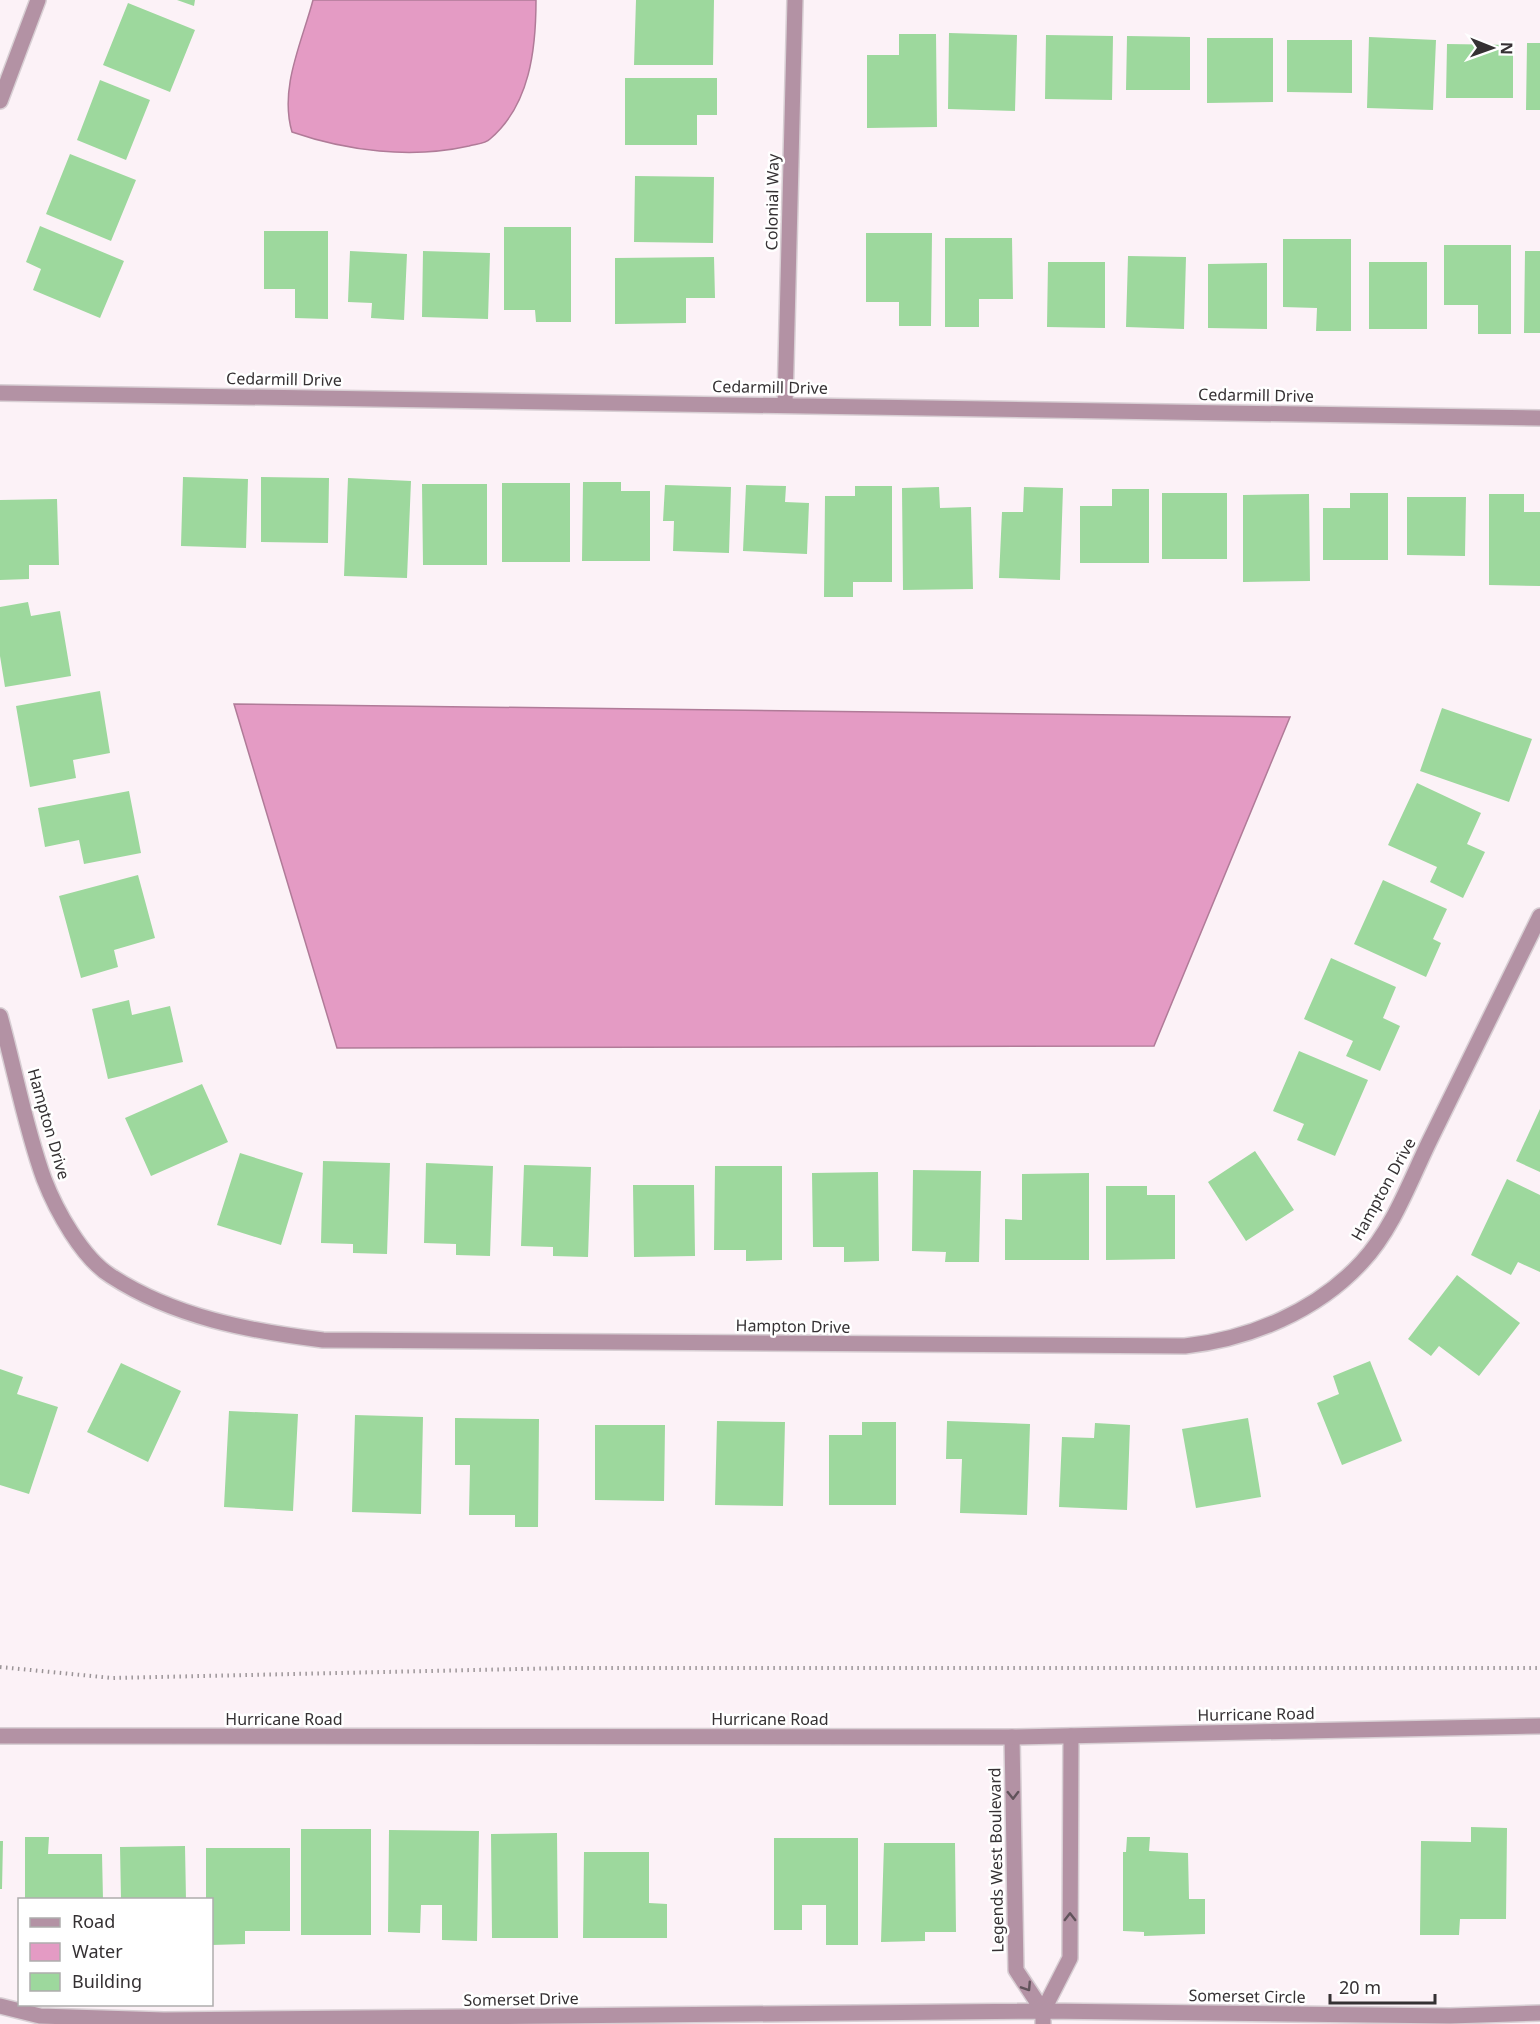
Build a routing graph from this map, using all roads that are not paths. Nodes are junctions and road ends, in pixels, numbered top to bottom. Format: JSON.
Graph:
{"nodes":[{"id":1,"x":38,"y":0,"type":"edge"},
{"id":2,"x":795,"y":0,"type":"edge"},
{"id":3,"x":0,"y":101,"type":"edge"},
{"id":4,"x":0,"y":393,"type":"edge"},
{"id":5,"x":785,"y":405,"type":"junction"},
{"id":6,"x":1540,"y":418,"type":"edge"},
{"id":7,"x":1540,"y":916,"type":"edge"},
{"id":8,"x":0,"y":1016,"type":"edge"},
{"id":9,"x":1540,"y":1726,"type":"edge"},
{"id":10,"x":0,"y":1736,"type":"edge"},
{"id":11,"x":1071,"y":1736,"type":"junction"},
{"id":12,"x":1012,"y":1737,"type":"junction"},
{"id":13,"x":0,"y":2006,"type":"edge"},
{"id":14,"x":1540,"y":2013,"type":"edge"},
{"id":15,"x":1043,"y":2018,"type":"edge"},
{"id":16,"x":1450,"y":2020,"type":"edge"}],
"edges":[{"from":1,"to":3,"type":"street"},
{"from":2,"to":5,"type":"street","name":"Colonial Way"},
{"from":4,"to":5,"type":"street","name":"Cedarmill Drive"},
{"from":5,"to":6,"type":"street","name":"Cedarmill Drive"},
{"from":7,"to":8,"type":"street","name":"Hampton Drive"},
{"from":9,"to":11,"type":"street","name":"Hurricane Road"},
{"from":10,"to":12,"type":"street","name":"Hurricane Road"},
{"from":11,"to":12,"type":"street","name":"Hurricane Road"},
{"from":15,"to":11,"type":"street","one_way":true},
{"from":12,"to":15,"type":"street","name":"Legends West Boulevard","one_way":true},
{"from":13,"to":15,"type":"street","name":"Somerset Drive"},
{"from":14,"to":16,"type":"street","name":"Somerset Circle"},
{"from":15,"to":16,"type":"street","name":"Somerset Circle"}]}
